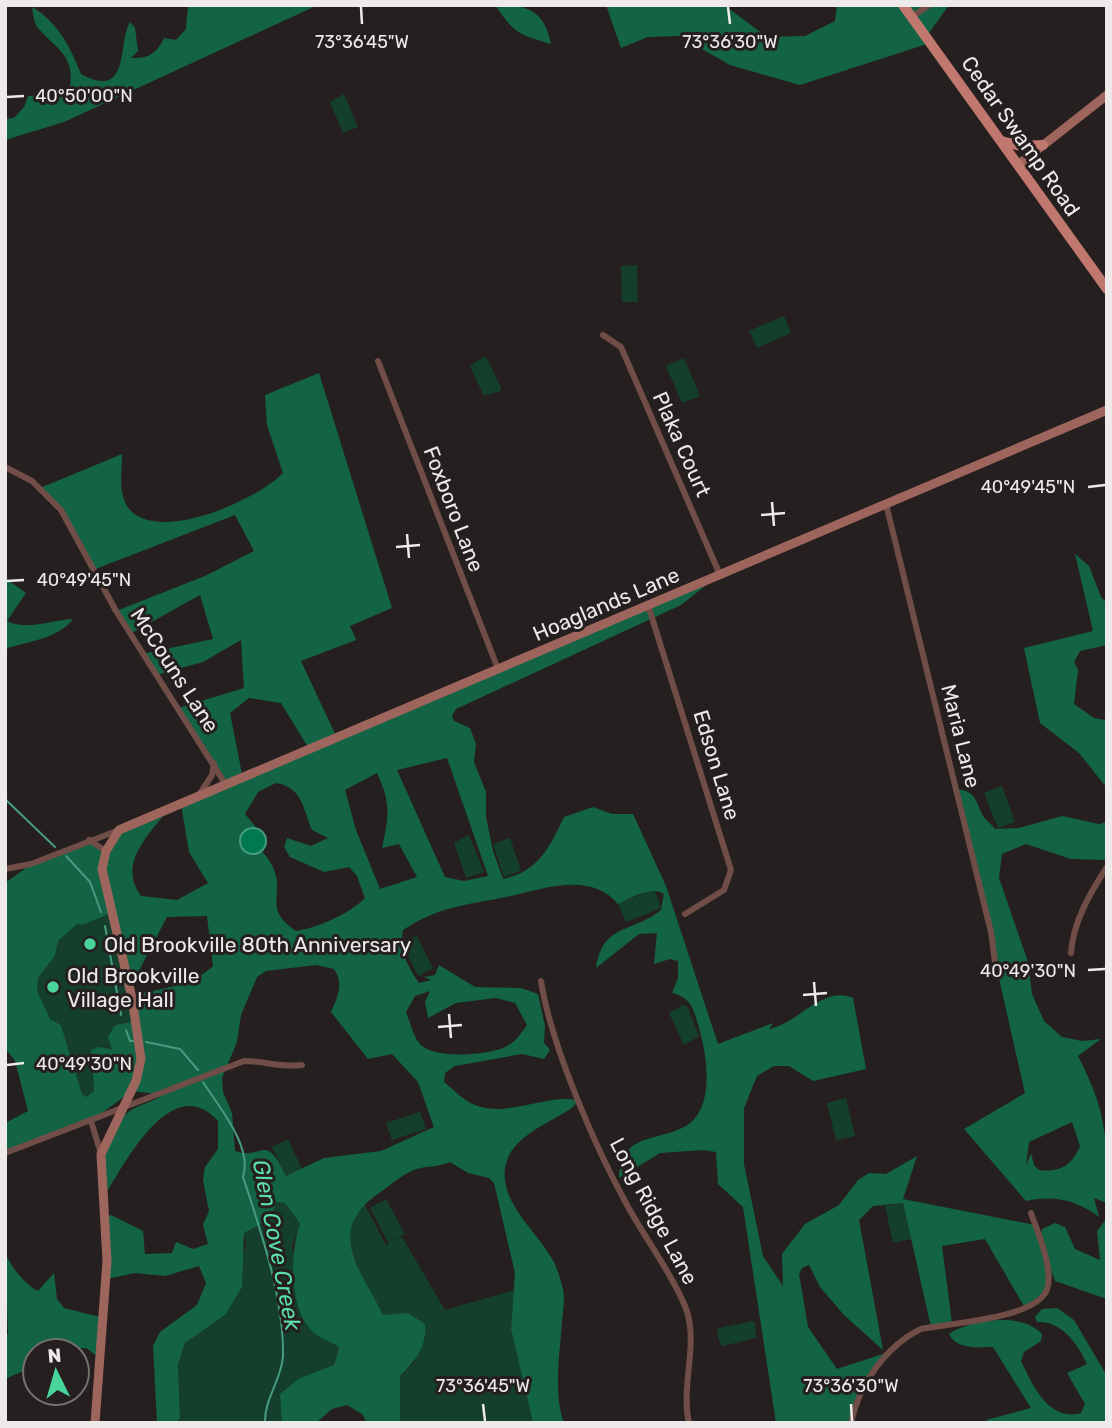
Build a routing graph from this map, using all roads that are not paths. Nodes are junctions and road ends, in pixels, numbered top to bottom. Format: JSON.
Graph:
{"nodes":[{"id":1,"x":903,"y":5,"type":"edge"},
{"id":2,"x":929,"y":5,"type":"edge"},
{"id":3,"x":912,"y":17,"type":"junction"},
{"id":4,"x":1107,"y":95,"type":"edge"},
{"id":5,"x":1001,"y":140,"type":"junction"},
{"id":6,"x":1043,"y":145,"type":"junction"},
{"id":7,"x":1018,"y":165,"type":"junction"},
{"id":8,"x":1107,"y":289,"type":"edge"},
{"id":9,"x":603,"y":335,"type":"dead end"},
{"id":10,"x":378,"y":361,"type":"dead end"},
{"id":11,"x":1107,"y":410,"type":"edge"},
{"id":12,"x":5,"y":467,"type":"edge"},
{"id":13,"x":886,"y":504,"type":"junction"},
{"id":14,"x":720,"y":575,"type":"junction"},
{"id":15,"x":649,"y":605,"type":"junction"},
{"id":16,"x":498,"y":670,"type":"junction"},
{"id":17,"x":214,"y":763,"type":"junction"},
{"id":18,"x":226,"y":785,"type":"junction"},
{"id":19,"x":197,"y":798,"type":"junction"},
{"id":20,"x":119,"y":830,"type":"junction"},
{"id":21,"x":89,"y":841,"type":"junction"},
{"id":22,"x":106,"y":851,"type":"junction"},
{"id":23,"x":1107,"y":867,"type":"edge"},
{"id":24,"x":5,"y":869,"type":"edge"},
{"id":25,"x":685,"y":914,"type":"dead end"},
{"id":26,"x":1071,"y":953,"type":"dead end"},
{"id":27,"x":997,"y":977,"type":"dead end"},
{"id":28,"x":541,"y":981,"type":"dead end"},
{"id":29,"x":302,"y":1065,"type":"dead end"},
{"id":30,"x":124,"y":1109,"type":"junction"},
{"id":31,"x":91,"y":1121,"type":"junction"},
{"id":32,"x":5,"y":1153,"type":"edge"},
{"id":33,"x":101,"y":1154,"type":"junction"},
{"id":34,"x":1031,"y":1213,"type":"dead end"},
{"id":35,"x":95,"y":1423,"type":"edge"},
{"id":36,"x":689,"y":1423,"type":"edge"},
{"id":37,"x":851,"y":1423,"type":"edge"}],
"edges":[{"from":1,"to":3,"type":"main road","name":"Cedar Swamp Road"},
{"from":2,"to":3,"type":"street"},
{"from":3,"to":5,"type":"main road","name":"Cedar Swamp Road"},
{"from":4,"to":6,"type":"street"},
{"from":5,"to":6,"type":"main road"},
{"from":5,"to":7,"type":"main road","name":"Cedar Swamp Road"},
{"from":6,"to":7,"type":"street"},
{"from":7,"to":8,"type":"main road","name":"Cedar Swamp Road"},
{"from":9,"to":14,"type":"street","name":"Plaka Court"},
{"from":10,"to":16,"type":"street","name":"Foxboro Lane"},
{"from":11,"to":13,"type":"street","name":"Hoaglands Lane"},
{"from":12,"to":17,"type":"street","name":"McCouns Lane"},
{"from":13,"to":14,"type":"street","name":"Hoaglands Lane"},
{"from":13,"to":27,"type":"street","name":"Maria Lane"},
{"from":14,"to":15,"type":"street","name":"Hoaglands Lane"},
{"from":15,"to":16,"type":"street","name":"Hoaglands Lane"},
{"from":15,"to":25,"type":"street","name":"Edson Lane"},
{"from":16,"to":18,"type":"street","name":"Hoaglands Lane"},
{"from":17,"to":18,"type":"street","name":"McCouns Lane"},
{"from":17,"to":19,"type":"street","name":"McCouns Lane"},
{"from":18,"to":19,"type":"street","name":"Hoaglands Lane"},
{"from":19,"to":20,"type":"street","name":"Hoaglands Lane"},
{"from":20,"to":21,"type":"street"},
{"from":20,"to":22,"type":"street"},
{"from":21,"to":22,"type":"street"},
{"from":21,"to":24,"type":"street"},
{"from":22,"to":30,"type":"street"},
{"from":23,"to":26,"type":"street"},
{"from":28,"to":36,"type":"street","name":"Long Ridge Lane"},
{"from":29,"to":30,"type":"street"},
{"from":30,"to":31,"type":"street"},
{"from":30,"to":33,"type":"street"},
{"from":31,"to":32,"type":"street"},
{"from":31,"to":33,"type":"street"},
{"from":33,"to":35,"type":"street"},
{"from":34,"to":37,"type":"street"}]}
